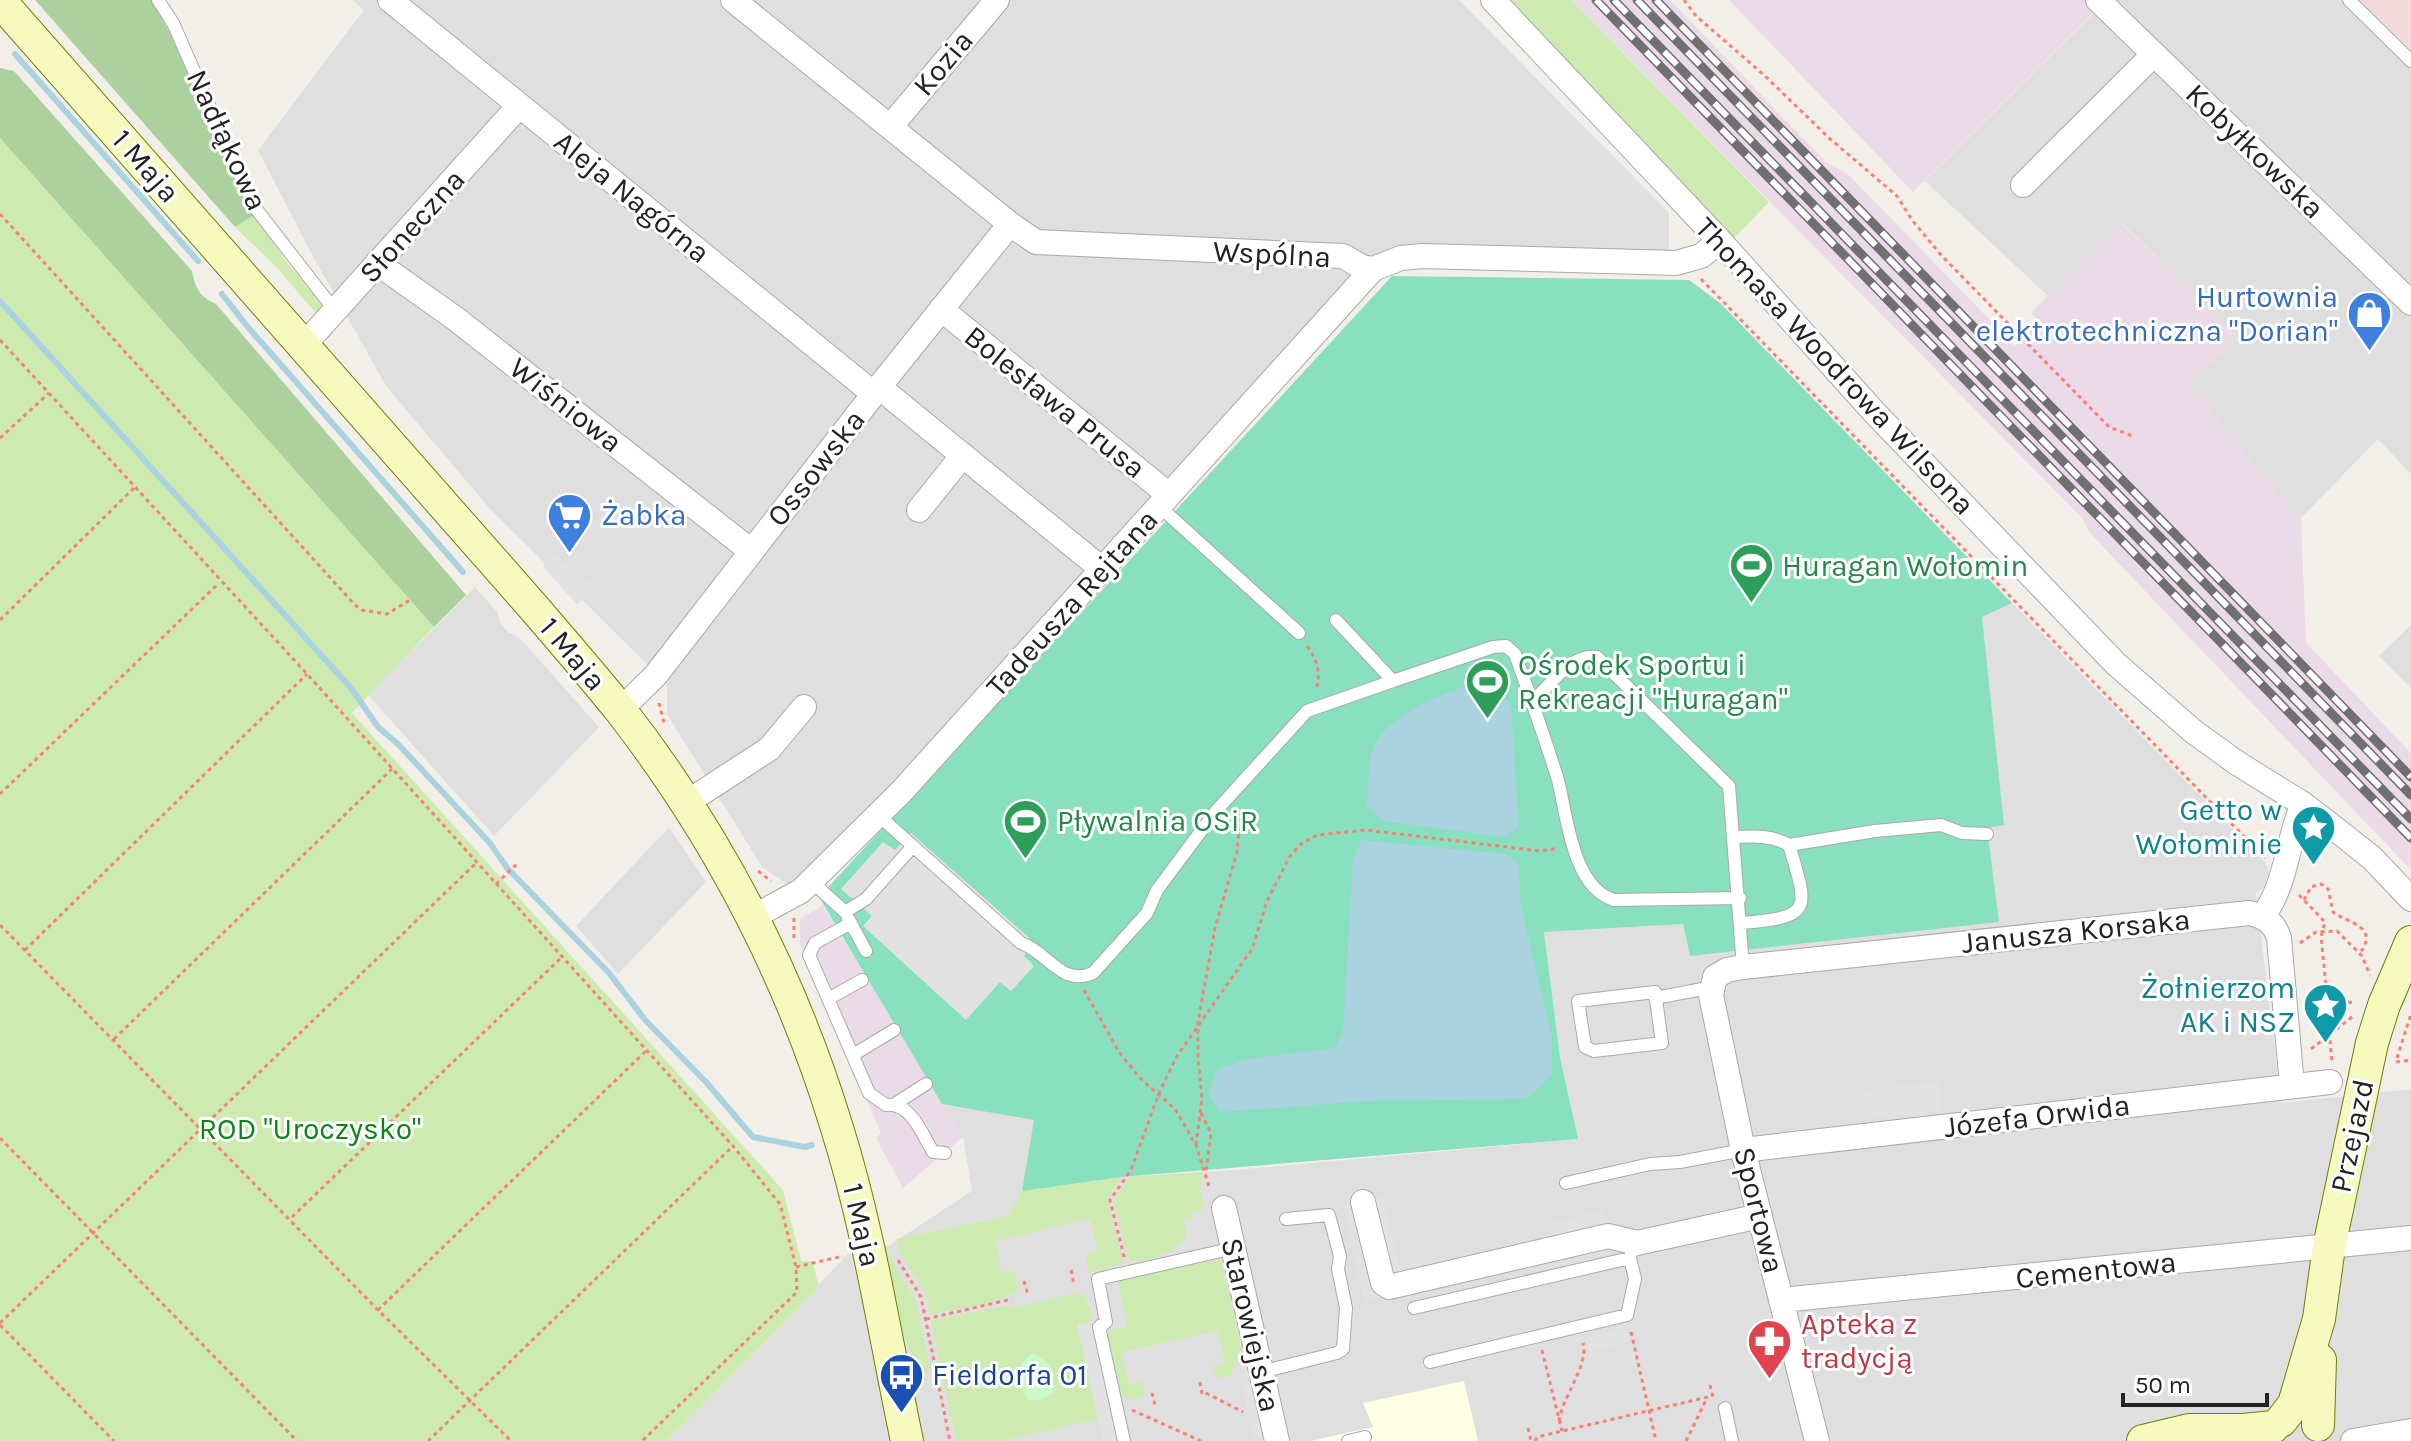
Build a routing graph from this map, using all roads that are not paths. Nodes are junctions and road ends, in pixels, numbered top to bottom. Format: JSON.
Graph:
{"nodes":[{"id":1,"x":158,"y":0,"type":"edge"},
{"id":2,"x":390,"y":0,"type":"edge"},
{"id":3,"x":733,"y":0,"type":"edge"},
{"id":4,"x":997,"y":0,"type":"edge"},
{"id":5,"x":1493,"y":0,"type":"edge"},
{"id":6,"x":2098,"y":0,"type":"edge"},
{"id":7,"x":2349,"y":0,"type":"edge"},
{"id":8,"x":0,"y":1,"type":"edge"},
{"id":9,"x":2154,"y":54,"type":"junction"},
{"id":10,"x":2411,"y":61,"type":"edge"},
{"id":11,"x":519,"y":106,"type":"junction"},
{"id":12,"x":890,"y":127,"type":"junction"},
{"id":13,"x":2023,"y":185,"type":"dead end"},
{"id":14,"x":1010,"y":224,"type":"junction"},
{"id":15,"x":1720,"y":241,"type":"junction"},
{"id":16,"x":377,"y":263,"type":"junction"},
{"id":17,"x":1373,"y":269,"type":"junction"},
{"id":18,"x":2411,"y":303,"type":"edge"},
{"id":19,"x":941,"y":309,"type":"junction"},
{"id":20,"x":336,"y":312,"type":"junction"},
{"id":21,"x":304,"y":345,"type":"junction"},
{"id":22,"x":877,"y":390,"type":"junction"},
{"id":23,"x":963,"y":455,"type":"junction"},
{"id":24,"x":1164,"y":501,"type":"junction"},
{"id":25,"x":919,"y":510,"type":"dead end"},
{"id":26,"x":751,"y":551,"type":"junction"},
{"id":27,"x":1103,"y":570,"type":"junction"},
{"id":28,"x":1336,"y":620,"type":"dead end"},
{"id":29,"x":1299,"y":633,"type":"road end"},
{"id":30,"x":1393,"y":681,"type":"junction"},
{"id":31,"x":1532,"y":702,"type":"junction"},
{"id":32,"x":804,"y":707,"type":"dead end"},
{"id":33,"x":620,"y":710,"type":"junction"},
{"id":34,"x":686,"y":803,"type":"junction"},
{"id":35,"x":2303,"y":804,"type":"junction"},
{"id":36,"x":877,"y":814,"type":"junction"},
{"id":37,"x":1987,"y":834,"type":"dead end"},
{"id":38,"x":1734,"y":837,"type":"junction"},
{"id":39,"x":1789,"y":845,"type":"junction"},
{"id":40,"x":913,"y":846,"type":"junction"},
{"id":41,"x":811,"y":881,"type":"junction"},
{"id":42,"x":1740,"y":898,"type":"junction"},
{"id":43,"x":2411,"y":899,"type":"edge"},
{"id":44,"x":2263,"y":916,"type":"junction"},
{"id":45,"x":753,"y":917,"type":"junction"},
{"id":46,"x":848,"y":918,"type":"junction"},
{"id":47,"x":1741,"y":923,"type":"junction"},
{"id":48,"x":2407,"y":949,"type":"edge"},
{"id":49,"x":866,"y":951,"type":"dead end"},
{"id":50,"x":1743,"y":967,"type":"junction"},
{"id":51,"x":862,"y":980,"type":"dead end"},
{"id":52,"x":1714,"y":982,"type":"junction"},
{"id":53,"x":1655,"y":998,"type":"junction"},
{"id":54,"x":828,"y":999,"type":"junction"},
{"id":55,"x":894,"y":1030,"type":"dead end"},
{"id":56,"x":853,"y":1055,"type":"junction"},
{"id":57,"x":2332,"y":1076,"type":"road end"},
{"id":58,"x":926,"y":1084,"type":"dead end"},
{"id":59,"x":2292,"y":1086,"type":"junction"},
{"id":60,"x":895,"y":1104,"type":"junction"},
{"id":61,"x":1743,"y":1150,"type":"junction"},
{"id":62,"x":945,"y":1153,"type":"dead end"},
{"id":63,"x":1566,"y":1183,"type":"dead end"},
{"id":64,"x":1363,"y":1202,"type":"dead end"},
{"id":65,"x":1224,"y":1208,"type":"road end"},
{"id":66,"x":1760,"y":1216,"type":"junction"},
{"id":67,"x":1286,"y":1219,"type":"dead end"},
{"id":68,"x":2411,"y":1238,"type":"edge"},
{"id":69,"x":2329,"y":1247,"type":"junction"},
{"id":70,"x":1234,"y":1248,"type":"junction"},
{"id":71,"x":1632,"y":1250,"type":"junction"},
{"id":72,"x":1781,"y":1300,"type":"junction"},
{"id":73,"x":1414,"y":1308,"type":"dead end"},
{"id":74,"x":2319,"y":1319,"type":"junction"},
{"id":75,"x":1430,"y":1362,"type":"dead end"},
{"id":76,"x":1261,"y":1372,"type":"junction"},
{"id":77,"x":1725,"y":1408,"type":"dead end"},
{"id":78,"x":2272,"y":1430,"type":"edge"},
{"id":79,"x":2411,"y":1431,"type":"edge"},
{"id":80,"x":2325,"y":1433,"type":"edge"},
{"id":81,"x":1365,"y":1437,"type":"dead end"},
{"id":82,"x":2157,"y":1440,"type":"edge"},
{"id":83,"x":907,"y":1441,"type":"edge"},
{"id":84,"x":1124,"y":1441,"type":"edge"},
{"id":85,"x":1277,"y":1441,"type":"edge"},
{"id":86,"x":1348,"y":1441,"type":"edge"},
{"id":87,"x":1732,"y":1441,"type":"edge"},
{"id":88,"x":1817,"y":1441,"type":"edge"},
{"id":89,"x":2353,"y":1441,"type":"edge"}],
"edges":[{"from":1,"to":20,"type":"lane","name":"Nadłąkowa"},
{"from":2,"to":11,"type":"street","name":"Aleja Nagórna"},
{"from":3,"to":12,"type":"street","name":"Wspólna"},
{"from":4,"to":12,"type":"street","name":"Kozia"},
{"from":5,"to":15,"type":"street","name":"Thomasa Woodrowa Wilsona"},
{"from":6,"to":9,"type":"street","name":"Kobyłkowska"},
{"from":7,"to":10,"type":"lane"},
{"from":8,"to":21,"type":"main road","name":"1 Maja"},
{"from":9,"to":13,"type":"street"},
{"from":9,"to":18,"type":"street","name":"Kobyłkowska"},
{"from":11,"to":16,"type":"street","name":"Słoneczna"},
{"from":11,"to":22,"type":"street","name":"Aleja Nagórna"},
{"from":12,"to":14,"type":"street","name":"Wspólna"},
{"from":14,"to":17,"type":"street","name":"Wspólna"},
{"from":14,"to":19,"type":"street","name":"Ossowska"},
{"from":15,"to":17,"type":"street","name":"Wspólna"},
{"from":15,"to":35,"type":"street","name":"Thomasa Woodrowa Wilsona"},
{"from":16,"to":20,"type":"street","name":"Słoneczna"},
{"from":16,"to":26,"type":"street","name":"Wiśniowa"},
{"from":17,"to":24,"type":"street","name":"Tadeusza Rejtana"},
{"from":19,"to":22,"type":"street","name":"Ossowska"},
{"from":19,"to":24,"type":"street","name":"Bolesława Prusa"},
{"from":20,"to":21,"type":"street","name":"Słoneczna"},
{"from":21,"to":33,"type":"main road","name":"1 Maja"},
{"from":22,"to":23,"type":"street","name":"Aleja Nagórna"},
{"from":22,"to":26,"type":"street","name":"Ossowska"},
{"from":23,"to":25,"type":"street"},
{"from":23,"to":27,"type":"street","name":"Aleja Nagórna"},
{"from":24,"to":27,"type":"street","name":"Tadeusza Rejtana"},
{"from":24,"to":29,"type":"lane"},
{"from":26,"to":33,"type":"street","name":"Ossowska"},
{"from":27,"to":36,"type":"street","name":"Tadeusza Rejtana"},
{"from":28,"to":30,"type":"lane"},
{"from":30,"to":31,"type":"lane"},
{"from":30,"to":40,"type":"lane"},
{"from":31,"to":38,"type":"lane"},
{"from":31,"to":42,"type":"lane"},
{"from":32,"to":34,"type":"street"},
{"from":33,"to":34,"type":"main road","name":"1 Maja"},
{"from":34,"to":45,"type":"main road","name":"1 Maja"},
{"from":35,"to":43,"type":"street","name":"Thomasa Woodrowa Wilsona"},
{"from":35,"to":44,"type":"street"},
{"from":36,"to":40,"type":"lane"},
{"from":36,"to":41,"type":"street","name":"Tadeusza Rejtana"},
{"from":37,"to":39,"type":"lane"},
{"from":38,"to":39,"type":"lane"},
{"from":38,"to":42,"type":"lane"},
{"from":39,"to":47,"type":"lane"},
{"from":40,"to":46,"type":"lane"},
{"from":41,"to":45,"type":"street","name":"Tadeusza Rejtana"},
{"from":41,"to":46,"type":"lane"},
{"from":42,"to":47,"type":"lane"},
{"from":44,"to":50,"type":"street","name":"Janusza Korsaka"},
{"from":44,"to":59,"type":"street"},
{"from":45,"to":83,"type":"main road","name":"1 Maja"},
{"from":46,"to":49,"type":"lane"},
{"from":46,"to":54,"type":"lane"},
{"from":47,"to":50,"type":"lane"},
{"from":48,"to":69,"type":"main road","name":"Przejazd"},
{"from":50,"to":52,"type":"street","name":"Janusza Korsaka"},
{"from":51,"to":54,"type":"lane"},
{"from":52,"to":53,"type":"lane"},
{"from":52,"to":61,"type":"street","name":"Sportowa"},
{"from":53,"to":53,"type":"lane"},
{"from":54,"to":56,"type":"lane"},
{"from":55,"to":56,"type":"lane"},
{"from":56,"to":60,"type":"lane"},
{"from":57,"to":59,"type":"street","name":"Józefa Orwida"},
{"from":58,"to":60,"type":"lane"},
{"from":59,"to":61,"type":"street","name":"Józefa Orwida"},
{"from":60,"to":62,"type":"lane"},
{"from":61,"to":63,"type":"lane"},
{"from":61,"to":66,"type":"street","name":"Sportowa"},
{"from":64,"to":71,"type":"street"},
{"from":65,"to":70,"type":"street","name":"Starowiejska"},
{"from":66,"to":71,"type":"street"},
{"from":66,"to":72,"type":"street","name":"Sportowa"},
{"from":67,"to":76,"type":"lane"},
{"from":68,"to":69,"type":"street","name":"Cementowa"},
{"from":69,"to":72,"type":"street","name":"Cementowa"},
{"from":69,"to":74,"type":"main road","name":"Przejazd"},
{"from":70,"to":76,"type":"street","name":"Starowiejska"},
{"from":70,"to":84,"type":"lane"},
{"from":71,"to":73,"type":"lane"},
{"from":71,"to":75,"type":"lane"},
{"from":72,"to":88,"type":"street","name":"Sportowa"},
{"from":74,"to":78,"type":"main road","name":"Przejazd"},
{"from":74,"to":80,"type":"main road","name":"Przejazd"},
{"from":76,"to":85,"type":"street","name":"Starowiejska"},
{"from":77,"to":87,"type":"lane"},
{"from":78,"to":80,"type":"main road"},
{"from":78,"to":82,"type":"main road"},
{"from":79,"to":89,"type":"street"},
{"from":81,"to":86,"type":"lane"}]}
